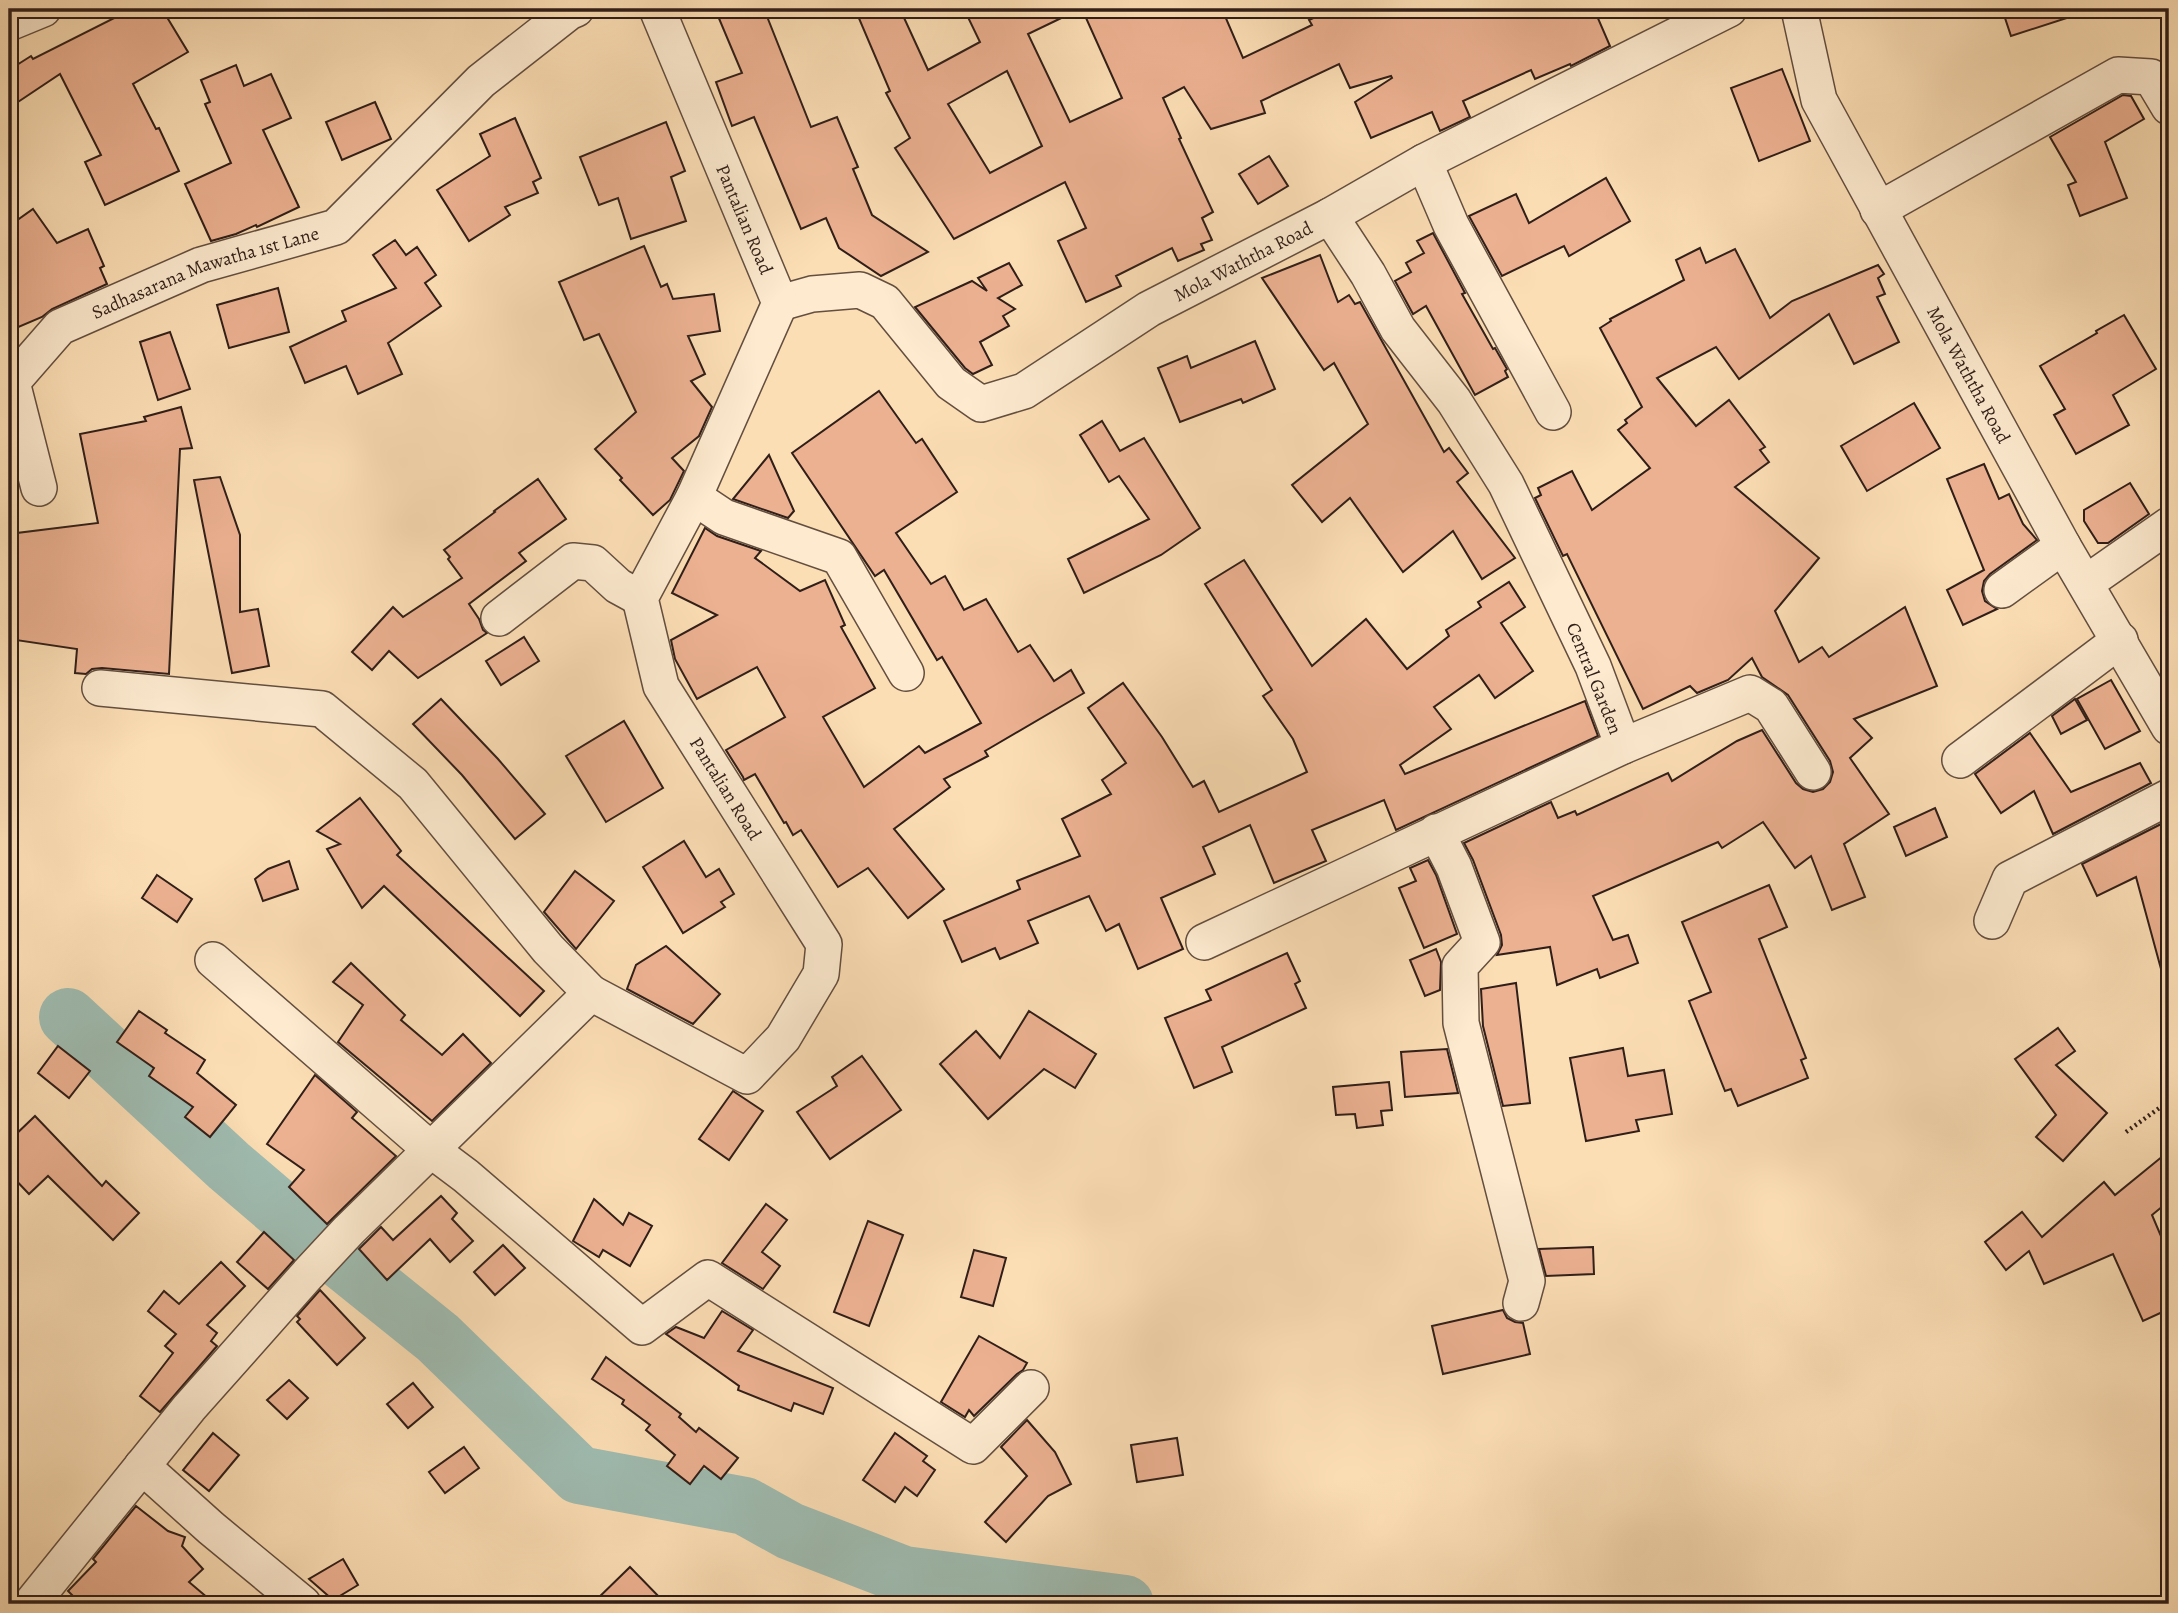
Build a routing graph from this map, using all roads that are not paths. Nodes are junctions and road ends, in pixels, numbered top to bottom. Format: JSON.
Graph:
{"nodes":[{"id":1,"x":43,"y":9,"type":"edge"},
{"id":2,"x":576,"y":9,"type":"edge"},
{"id":3,"x":657,"y":9,"type":"edge"},
{"id":4,"x":1729,"y":9,"type":"edge"},
{"id":5,"x":1799,"y":9,"type":"edge"},
{"id":6,"x":9,"y":23,"type":"edge"},
{"id":7,"x":2169,"y":107,"type":"edge"},
{"id":8,"x":1424,"y":162,"type":"junction"},
{"id":9,"x":1878,"y":210,"type":"junction"},
{"id":10,"x":1329,"y":216,"type":"junction"},
{"id":11,"x":780,"y":303,"type":"junction"},
{"id":12,"x":1553,"y":412,"type":"dead end"},
{"id":13,"x":39,"y":488,"type":"dead end"},
{"id":14,"x":694,"y":497,"type":"junction"},
{"id":15,"x":2169,"y":525,"type":"edge"},
{"id":16,"x":2063,"y":545,"type":"junction"},
{"id":17,"x":2086,"y":583,"type":"junction"},
{"id":18,"x":2002,"y":590,"type":"dead end"},
{"id":19,"x":640,"y":598,"type":"junction"},
{"id":20,"x":499,"y":618,"type":"dead end"},
{"id":21,"x":2120,"y":640,"type":"junction"},
{"id":22,"x":906,"y":673,"type":"dead end"},
{"id":23,"x":100,"y":688,"type":"dead end"},
{"id":24,"x":2169,"y":727,"type":"edge"},
{"id":25,"x":1623,"y":746,"type":"junction"},
{"id":26,"x":1960,"y":760,"type":"dead end"},
{"id":27,"x":1813,"y":772,"type":"dead end"},
{"id":28,"x":2169,"y":797,"type":"edge"},
{"id":29,"x":1436,"y":832,"type":"junction"},
{"id":30,"x":1993,"y":922,"type":"dead end"},
{"id":31,"x":1205,"y":942,"type":"dead end"},
{"id":32,"x":213,"y":960,"type":"dead end"},
{"id":33,"x":591,"y":993,"type":"junction"},
{"id":34,"x":430,"y":1150,"type":"junction"},
{"id":35,"x":1521,"y":1303,"type":"dead end"},
{"id":36,"x":1031,"y":1388,"type":"dead end"},
{"id":37,"x":142,"y":1466,"type":"junction"},
{"id":38,"x":31,"y":1604,"type":"edge"},
{"id":39,"x":303,"y":1604,"type":"edge"}],
"edges":[{"from":1,"to":6,"type":"street"},
{"from":2,"to":13,"type":"street","name":"Sadhasarana Mawatha 1st Lane"},
{"from":3,"to":11,"type":"street","name":"Pantalian Road"},
{"from":4,"to":8,"type":"street","name":"Mola Waththa Road"},
{"from":5,"to":9,"type":"street","name":"Mola Waththa Road"},
{"from":7,"to":9,"type":"street"},
{"from":8,"to":10,"type":"street","name":"Mola Waththa Road"},
{"from":8,"to":12,"type":"street"},
{"from":9,"to":16,"type":"street","name":"Mola Waththa Road"},
{"from":10,"to":11,"type":"street","name":"Mola Waththa Road"},
{"from":10,"to":25,"type":"street","name":"Central Garden"},
{"from":11,"to":14,"type":"street"},
{"from":14,"to":19,"type":"street"},
{"from":14,"to":22,"type":"street"},
{"from":15,"to":17,"type":"street"},
{"from":16,"to":17,"type":"street","name":"Mola Waththa Road"},
{"from":16,"to":18,"type":"street"},
{"from":17,"to":21,"type":"street","name":"Mola Waththa Road"},
{"from":19,"to":20,"type":"street"},
{"from":19,"to":33,"type":"street","name":"Pantalian Road"},
{"from":21,"to":24,"type":"street","name":"Mola Waththa Road"},
{"from":21,"to":26,"type":"street"},
{"from":23,"to":33,"type":"street"},
{"from":25,"to":27,"type":"street"},
{"from":25,"to":29,"type":"street","name":"Central Garden"},
{"from":28,"to":30,"type":"street"},
{"from":29,"to":31,"type":"street","name":"Central Garden"},
{"from":29,"to":35,"type":"street"},
{"from":32,"to":34,"type":"street"},
{"from":33,"to":34,"type":"street"},
{"from":34,"to":36,"type":"street"},
{"from":34,"to":37,"type":"street"},
{"from":37,"to":38,"type":"street"},
{"from":37,"to":39,"type":"street"}]}
